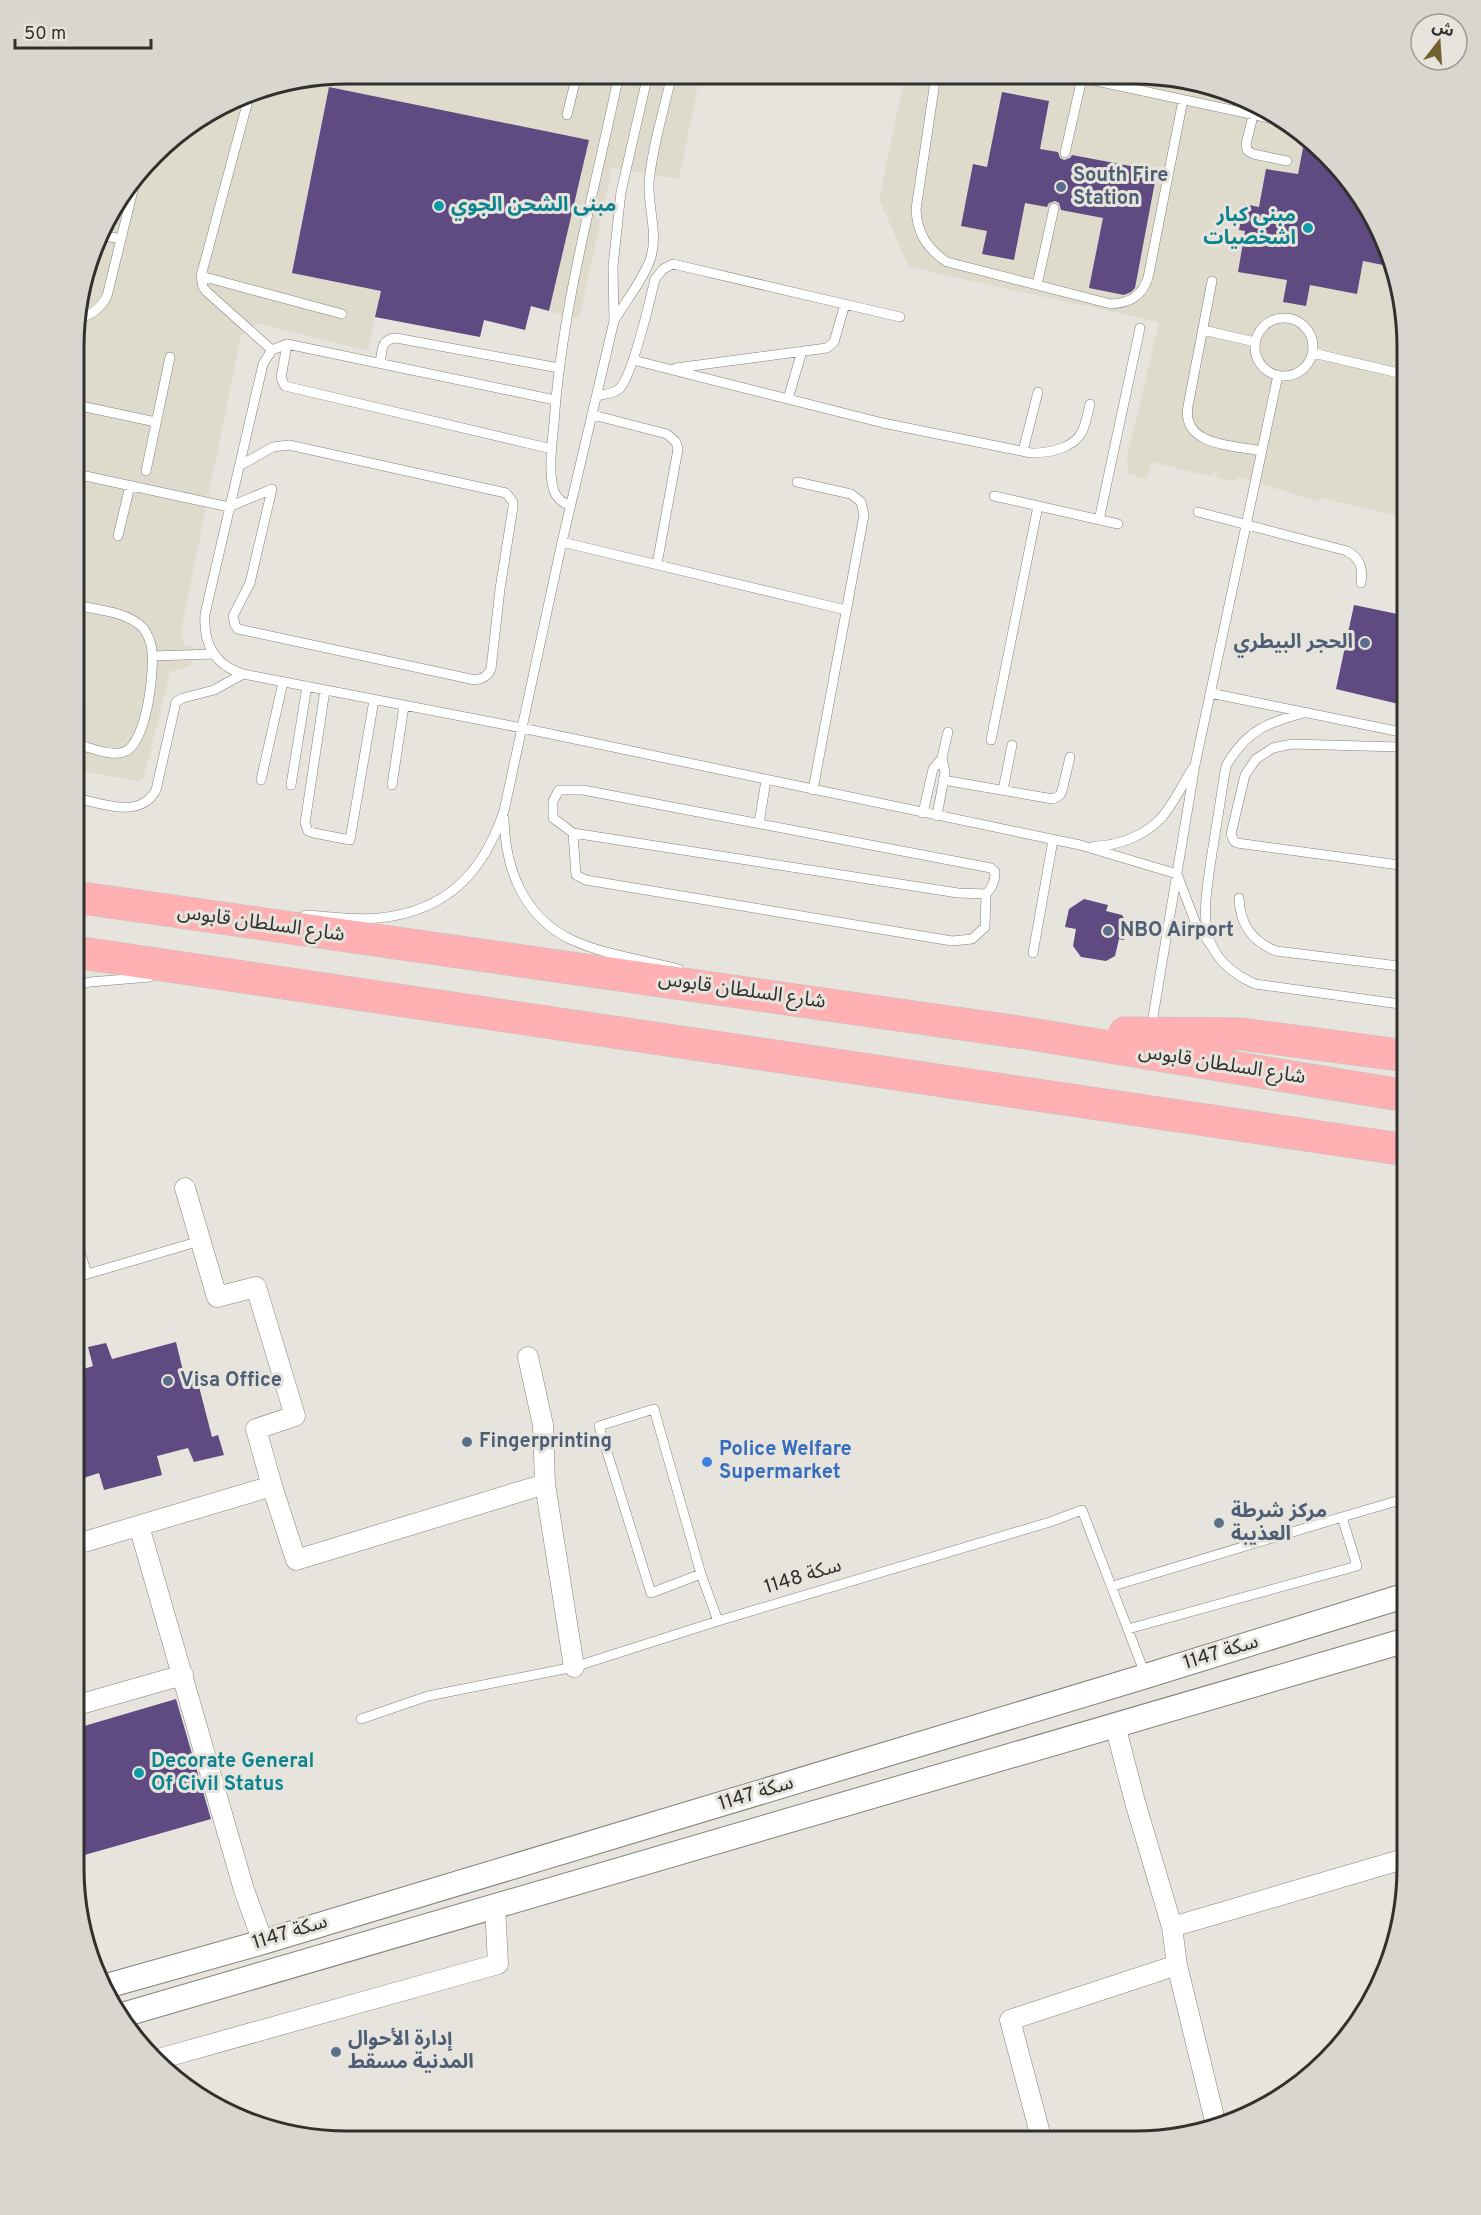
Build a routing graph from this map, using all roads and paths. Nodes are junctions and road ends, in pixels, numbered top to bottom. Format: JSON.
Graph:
{"nodes":[{"id":1,"x":575,"y":84,"type":"edge"},
{"id":2,"x":617,"y":84,"type":"edge"},
{"id":3,"x":646,"y":84,"type":"edge"},
{"id":4,"x":670,"y":84,"type":"edge"},
{"id":5,"x":935,"y":84,"type":"edge"},
{"id":6,"x":1076,"y":84,"type":"edge"},
{"id":7,"x":1111,"y":84,"type":"edge"},
{"id":8,"x":1121,"y":86,"type":"joint"},
{"id":9,"x":1183,"y":100,"type":"junction"},
{"id":10,"x":247,"y":104,"type":"edge"},
{"id":11,"x":567,"y":115,"type":"dead end"},
{"id":12,"x":1253,"y":116,"type":"junction"},
{"id":13,"x":1265,"y":118,"type":"edge"},
{"id":14,"x":1065,"y":153,"type":"dead end"},
{"id":15,"x":1287,"y":161,"type":"dead end"},
{"id":16,"x":132,"y":196,"type":"edge"},
{"id":17,"x":1054,"y":208,"type":"dead end"},
{"id":18,"x":108,"y":236,"type":"edge"},
{"id":19,"x":121,"y":239,"type":"junction"},
{"id":20,"x":201,"y":276,"type":"junction"},
{"id":21,"x":1212,"y":281,"type":"dead end"},
{"id":22,"x":1037,"y":285,"type":"junction"},
{"id":23,"x":845,"y":304,"type":"junction"},
{"id":24,"x":342,"y":314,"type":"dead end"},
{"id":25,"x":86,"y":316,"type":"edge"},
{"id":26,"x":900,"y":317,"type":"dead end"},
{"id":27,"x":614,"y":321,"type":"junction"},
{"id":28,"x":1140,"y":328,"type":"dead end"},
{"id":29,"x":1203,"y":330,"type":"junction"},
{"id":30,"x":1255,"y":342,"type":"junction"},
{"id":31,"x":288,"y":344,"type":"junction"},
{"id":32,"x":272,"y":350,"type":"junction"},
{"id":33,"x":802,"y":351,"type":"junction"},
{"id":34,"x":1313,"y":353,"type":"junction"},
{"id":35,"x":170,"y":357,"type":"dead end"},
{"id":36,"x":633,"y":360,"type":"junction"},
{"id":37,"x":380,"y":363,"type":"junction"},
{"id":38,"x":559,"y":368,"type":"junction"},
{"id":39,"x":671,"y":369,"type":"junction"},
{"id":40,"x":1397,"y":373,"type":"edge"},
{"id":41,"x":1278,"y":375,"type":"junction"},
{"id":42,"x":1038,"y":392,"type":"dead end"},
{"id":43,"x":597,"y":396,"type":"junction"},
{"id":44,"x":788,"y":399,"type":"junction"},
{"id":45,"x":555,"y":400,"type":"junction"},
{"id":46,"x":1090,"y":404,"type":"dead end"},
{"id":47,"x":84,"y":407,"type":"edge"},
{"id":48,"x":593,"y":415,"type":"junction"},
{"id":49,"x":156,"y":422,"type":"junction"},
{"id":50,"x":552,"y":449,"type":"junction"},
{"id":51,"x":1023,"y":451,"type":"junction"},
{"id":52,"x":1261,"y":451,"type":"junction"},
{"id":53,"x":239,"y":466,"type":"junction"},
{"id":54,"x":146,"y":471,"type":"dead end"},
{"id":55,"x":84,"y":476,"type":"edge"},
{"id":56,"x":797,"y":482,"type":"dead end"},
{"id":57,"x":130,"y":486,"type":"junction"},
{"id":58,"x":994,"y":496,"type":"dead end"},
{"id":59,"x":570,"y":506,"type":"junction"},
{"id":60,"x":1038,"y":506,"type":"junction"},
{"id":61,"x":229,"y":507,"type":"junction"},
{"id":62,"x":1198,"y":512,"type":"dead end"},
{"id":63,"x":1100,"y":520,"type":"junction"},
{"id":64,"x":1118,"y":524,"type":"dead end"},
{"id":65,"x":1246,"y":525,"type":"junction"},
{"id":66,"x":118,"y":536,"type":"dead end"},
{"id":67,"x":562,"y":542,"type":"junction"},
{"id":68,"x":657,"y":564,"type":"junction"},
{"id":69,"x":1361,"y":583,"type":"dead end"},
{"id":70,"x":84,"y":607,"type":"edge"},
{"id":71,"x":846,"y":610,"type":"junction"},
{"id":72,"x":213,"y":654,"type":"junction"},
{"id":73,"x":153,"y":656,"type":"junction"},
{"id":74,"x":243,"y":674,"type":"junction"},
{"id":75,"x":283,"y":682,"type":"junction"},
{"id":76,"x":307,"y":686,"type":"junction"},
{"id":77,"x":325,"y":690,"type":"junction"},
{"id":78,"x":1210,"y":693,"type":"junction"},
{"id":79,"x":374,"y":700,"type":"junction"},
{"id":80,"x":404,"y":706,"type":"junction"},
{"id":81,"x":1306,"y":712,"type":"junction"},
{"id":82,"x":522,"y":728,"type":"junction"},
{"id":83,"x":1397,"y":730,"type":"edge"},
{"id":84,"x":948,"y":732,"type":"dead end"},
{"id":85,"x":991,"y":740,"type":"dead end"},
{"id":86,"x":1012,"y":745,"type":"dead end"},
{"id":87,"x":84,"y":746,"type":"edge"},
{"id":88,"x":1397,"y":747,"type":"edge"},
{"id":89,"x":1070,"y":757,"type":"dead end"},
{"id":90,"x":942,"y":759,"type":"junction"},
{"id":91,"x":1195,"y":765,"type":"junction"},
{"id":92,"x":261,"y":780,"type":"dead end"},
{"id":93,"x":766,"y":780,"type":"junction"},
{"id":94,"x":943,"y":780,"type":"junction"},
{"id":95,"x":291,"y":785,"type":"dead end"},
{"id":96,"x":392,"y":785,"type":"dead end"},
{"id":97,"x":813,"y":790,"type":"junction"},
{"id":98,"x":1003,"y":790,"type":"junction"},
{"id":99,"x":84,"y":800,"type":"edge"},
{"id":100,"x":504,"y":811,"type":"junction"},
{"id":101,"x":923,"y":813,"type":"junction"},
{"id":102,"x":937,"y":816,"type":"junction"},
{"id":103,"x":759,"y":823,"type":"junction"},
{"id":104,"x":573,"y":833,"type":"junction"},
{"id":105,"x":1053,"y":840,"type":"junction"},
{"id":106,"x":1080,"y":845,"type":"junction"},
{"id":107,"x":1397,"y":865,"type":"edge"},
{"id":108,"x":1176,"y":874,"type":"junction"},
{"id":109,"x":986,"y":894,"type":"junction"},
{"id":110,"x":84,"y":898,"type":"edge"},
{"id":111,"x":1239,"y":898,"type":"dead end"},
{"id":112,"x":137,"y":907,"type":"junction"},
{"id":113,"x":257,"y":913,"type":"dead end"},
{"id":114,"x":293,"y":914,"type":"dead end"},
{"id":115,"x":1212,"y":947,"type":"junction"},
{"id":116,"x":84,"y":953,"type":"edge"},
{"id":117,"x":1033,"y":953,"type":"dead end"},
{"id":118,"x":1397,"y":966,"type":"edge"},
{"id":119,"x":689,"y":971,"type":"dead end"},
{"id":120,"x":158,"y":977,"type":"dead end"},
{"id":121,"x":182,"y":978,"type":"dead end"},
{"id":122,"x":254,"y":979,"type":"junction"},
{"id":123,"x":723,"y":979,"type":"dead end"},
{"id":124,"x":84,"y":984,"type":"edge"},
{"id":125,"x":824,"y":1003,"type":"junction"},
{"id":126,"x":1397,"y":1004,"type":"edge"},
{"id":127,"x":1025,"y":1033,"type":"junction"},
{"id":128,"x":1150,"y":1034,"type":"junction"},
{"id":129,"x":1397,"y":1055,"type":"edge"},
{"id":130,"x":1397,"y":1094,"type":"edge"},
{"id":131,"x":1397,"y":1149,"type":"edge"},
{"id":132,"x":185,"y":1188,"type":"dead end"},
{"id":133,"x":200,"y":1241,"type":"junction"},
{"id":134,"x":84,"y":1265,"type":"edge"},
{"id":135,"x":87,"y":1274,"type":"junction"},
{"id":136,"x":84,"y":1275,"type":"edge"},
{"id":137,"x":528,"y":1357,"type":"dead end"},
{"id":138,"x":546,"y":1484,"type":"junction"},
{"id":139,"x":272,"y":1486,"type":"junction"},
{"id":140,"x":1397,"y":1501,"type":"edge"},
{"id":141,"x":1342,"y":1517,"type":"junction"},
{"id":142,"x":139,"y":1526,"type":"junction"},
{"id":143,"x":84,"y":1542,"type":"edge"},
{"id":144,"x":701,"y":1574,"type":"junction"},
{"id":145,"x":1113,"y":1586,"type":"junction"},
{"id":146,"x":1397,"y":1598,"type":"edge"},
{"id":147,"x":718,"y":1621,"type":"junction"},
{"id":148,"x":1128,"y":1629,"type":"junction"},
{"id":149,"x":1397,"y":1643,"type":"edge"},
{"id":150,"x":574,"y":1667,"type":"junction"},
{"id":151,"x":183,"y":1675,"type":"junction"},
{"id":152,"x":1146,"y":1676,"type":"junction"},
{"id":153,"x":84,"y":1703,"type":"edge"},
{"id":154,"x":361,"y":1719,"type":"dead end"},
{"id":155,"x":1115,"y":1725,"type":"junction"},
{"id":156,"x":1397,"y":1861,"type":"edge"},
{"id":157,"x":495,"y":1906,"type":"junction"},
{"id":158,"x":1172,"y":1927,"type":"junction"},
{"id":159,"x":262,"y":1942,"type":"junction"},
{"id":160,"x":1177,"y":1965,"type":"junction"},
{"id":161,"x":111,"y":1986,"type":"edge"},
{"id":162,"x":128,"y":2013,"type":"edge"},
{"id":163,"x":164,"y":2057,"type":"edge"},
{"id":164,"x":1214,"y":2118,"type":"edge"},
{"id":165,"x":1039,"y":2131,"type":"edge"}],
"edges":[{"from":1,"to":11,"type":"lane"},
{"from":2,"to":38,"type":"lane"},
{"from":3,"to":27,"type":"lane"},
{"from":4,"to":27,"type":"lane"},
{"from":5,"to":22,"type":"lane"},
{"from":6,"to":14,"type":"lane"},
{"from":7,"to":8,"type":"lane"},
{"from":8,"to":9,"type":"lane"},
{"from":9,"to":12,"type":"lane"},
{"from":9,"to":22,"type":"lane"},
{"from":10,"to":20,"type":"lane"},
{"from":12,"to":13,"type":"lane"},
{"from":12,"to":15,"type":"lane"},
{"from":16,"to":19,"type":"lane"},
{"from":17,"to":22,"type":"lane"},
{"from":18,"to":19,"type":"lane"},
{"from":19,"to":25,"type":"lane"},
{"from":20,"to":24,"type":"lane"},
{"from":20,"to":32,"type":"lane"},
{"from":21,"to":29,"type":"lane"},
{"from":23,"to":26,"type":"lane"},
{"from":23,"to":33,"type":"lane"},
{"from":23,"to":36,"type":"lane"},
{"from":27,"to":43,"type":"lane"},
{"from":28,"to":63,"type":"lane"},
{"from":29,"to":30,"type":"lane"},
{"from":29,"to":52,"type":"lane"},
{"from":30,"to":34,"type":"lane"},
{"from":30,"to":41,"type":"lane"},
{"from":31,"to":32,"type":"lane"},
{"from":31,"to":37,"type":"lane"},
{"from":31,"to":50,"type":"lane"},
{"from":32,"to":53,"type":"lane"},
{"from":33,"to":39,"type":"lane"},
{"from":33,"to":44,"type":"lane"},
{"from":34,"to":40,"type":"lane"},
{"from":34,"to":41,"type":"lane"},
{"from":35,"to":49,"type":"lane"},
{"from":36,"to":39,"type":"lane"},
{"from":36,"to":43,"type":"lane"},
{"from":37,"to":38,"type":"lane"},
{"from":37,"to":45,"type":"lane"},
{"from":38,"to":45,"type":"lane"},
{"from":39,"to":44,"type":"lane"},
{"from":41,"to":52,"type":"lane"},
{"from":42,"to":51,"type":"lane"},
{"from":43,"to":48,"type":"lane"},
{"from":44,"to":51,"type":"lane"},
{"from":45,"to":50,"type":"lane"},
{"from":46,"to":51,"type":"lane"},
{"from":47,"to":49,"type":"lane"},
{"from":48,"to":59,"type":"lane"},
{"from":48,"to":68,"type":"lane"},
{"from":49,"to":54,"type":"lane"},
{"from":50,"to":59,"type":"lane"},
{"from":52,"to":65,"type":"lane"},
{"from":53,"to":61,"type":"lane"},
{"from":53,"to":61,"type":"lane"},
{"from":55,"to":57,"type":"lane"},
{"from":56,"to":71,"type":"lane"},
{"from":57,"to":61,"type":"lane"},
{"from":57,"to":66,"type":"lane"},
{"from":58,"to":60,"type":"lane"},
{"from":59,"to":67,"type":"lane"},
{"from":60,"to":63,"type":"lane"},
{"from":60,"to":85,"type":"lane"},
{"from":61,"to":72,"type":"lane"},
{"from":62,"to":65,"type":"lane"},
{"from":63,"to":64,"type":"lane"},
{"from":65,"to":69,"type":"lane"},
{"from":65,"to":78,"type":"lane"},
{"from":67,"to":68,"type":"lane"},
{"from":67,"to":82,"type":"lane"},
{"from":68,"to":71,"type":"lane"},
{"from":70,"to":73,"type":"lane"},
{"from":71,"to":97,"type":"lane"},
{"from":72,"to":73,"type":"lane"},
{"from":72,"to":74,"type":"lane"},
{"from":73,"to":87,"type":"lane"},
{"from":74,"to":75,"type":"lane"},
{"from":74,"to":99,"type":"lane"},
{"from":75,"to":76,"type":"lane"},
{"from":75,"to":92,"type":"lane"},
{"from":76,"to":77,"type":"lane"},
{"from":76,"to":95,"type":"lane"},
{"from":77,"to":79,"type":"lane"},
{"from":77,"to":79,"type":"lane"},
{"from":78,"to":81,"type":"lane"},
{"from":78,"to":91,"type":"lane"},
{"from":79,"to":80,"type":"lane"},
{"from":80,"to":82,"type":"lane"},
{"from":80,"to":96,"type":"lane"},
{"from":81,"to":83,"type":"lane"},
{"from":81,"to":115,"type":"lane"},
{"from":82,"to":93,"type":"lane"},
{"from":82,"to":100,"type":"lane"},
{"from":84,"to":90,"type":"lane"},
{"from":86,"to":98,"type":"lane"},
{"from":88,"to":107,"type":"lane"},
{"from":89,"to":98,"type":"lane"},
{"from":90,"to":94,"type":"lane"},
{"from":90,"to":101,"type":"lane"},
{"from":91,"to":106,"type":"lane"},
{"from":91,"to":108,"type":"lane"},
{"from":93,"to":97,"type":"lane"},
{"from":93,"to":103,"type":"lane"},
{"from":94,"to":98,"type":"lane"},
{"from":94,"to":102,"type":"lane"},
{"from":97,"to":101,"type":"lane"},
{"from":100,"to":114,"type":"lane"},
{"from":100,"to":119,"type":"lane"},
{"from":101,"to":102,"type":"lane"},
{"from":102,"to":105,"type":"lane"},
{"from":103,"to":104,"type":"lane"},
{"from":103,"to":109,"type":"lane"},
{"from":104,"to":109,"type":"lane"},
{"from":104,"to":109,"type":"lane"},
{"from":105,"to":106,"type":"lane"},
{"from":105,"to":117,"type":"lane"},
{"from":106,"to":108,"type":"lane"},
{"from":108,"to":115,"type":"lane"},
{"from":108,"to":128,"type":"lane"},
{"from":110,"to":112,"type":"highway","name":"شارع السلطان قابوس"},
{"from":111,"to":118,"type":"lane"},
{"from":112,"to":113,"type":"lane"},
{"from":112,"to":125,"type":"highway","name":"شارع السلطان قابوس"},
{"from":115,"to":126,"type":"lane"},
{"from":116,"to":122,"type":"highway"},
{"from":120,"to":124,"type":"lane"},
{"from":121,"to":122,"type":"lane"},
{"from":122,"to":131,"type":"highway"},
{"from":123,"to":125,"type":"lane"},
{"from":125,"to":127,"type":"highway","name":"شارع السلطان قابوس"},
{"from":127,"to":128,"type":"highway"},
{"from":127,"to":130,"type":"highway","name":"شارع السلطان قابوس"},
{"from":128,"to":129,"type":"highway"},
{"from":132,"to":133,"type":"street"},
{"from":133,"to":135,"type":"lane"},
{"from":133,"to":139,"type":"street"},
{"from":134,"to":135,"type":"lane"},
{"from":135,"to":136,"type":"lane"},
{"from":137,"to":138,"type":"street"},
{"from":138,"to":139,"type":"street"},
{"from":138,"to":150,"type":"street"},
{"from":139,"to":142,"type":"street"},
{"from":140,"to":141,"type":"lane"},
{"from":141,"to":145,"type":"lane"},
{"from":141,"to":148,"type":"lane"},
{"from":142,"to":143,"type":"street"},
{"from":142,"to":151,"type":"street"},
{"from":144,"to":144,"type":"lane"},
{"from":144,"to":147,"type":"lane"},
{"from":145,"to":147,"type":"lane","name":"سكة 1148"},
{"from":145,"to":148,"type":"lane","name":"سكة 1148"},
{"from":146,"to":152,"type":"street","name":"سكة 1147"},
{"from":147,"to":150,"type":"lane","name":"سكة 1148"},
{"from":148,"to":152,"type":"lane","name":"سكة 1148"},
{"from":149,"to":155,"type":"street","name":"سكة 1147"},
{"from":150,"to":154,"type":"lane","name":"سكة 1148"},
{"from":151,"to":153,"type":"street"},
{"from":151,"to":159,"type":"street"},
{"from":152,"to":159,"type":"street","name":"سكة 1147"},
{"from":155,"to":157,"type":"street","name":"سكة 1147"},
{"from":155,"to":158,"type":"street"},
{"from":156,"to":158,"type":"street"},
{"from":157,"to":162,"type":"street","name":"سكة 1147"},
{"from":157,"to":163,"type":"street"},
{"from":158,"to":160,"type":"street"},
{"from":159,"to":161,"type":"street","name":"سكة 1147"},
{"from":160,"to":164,"type":"street"},
{"from":160,"to":165,"type":"street"}]}
